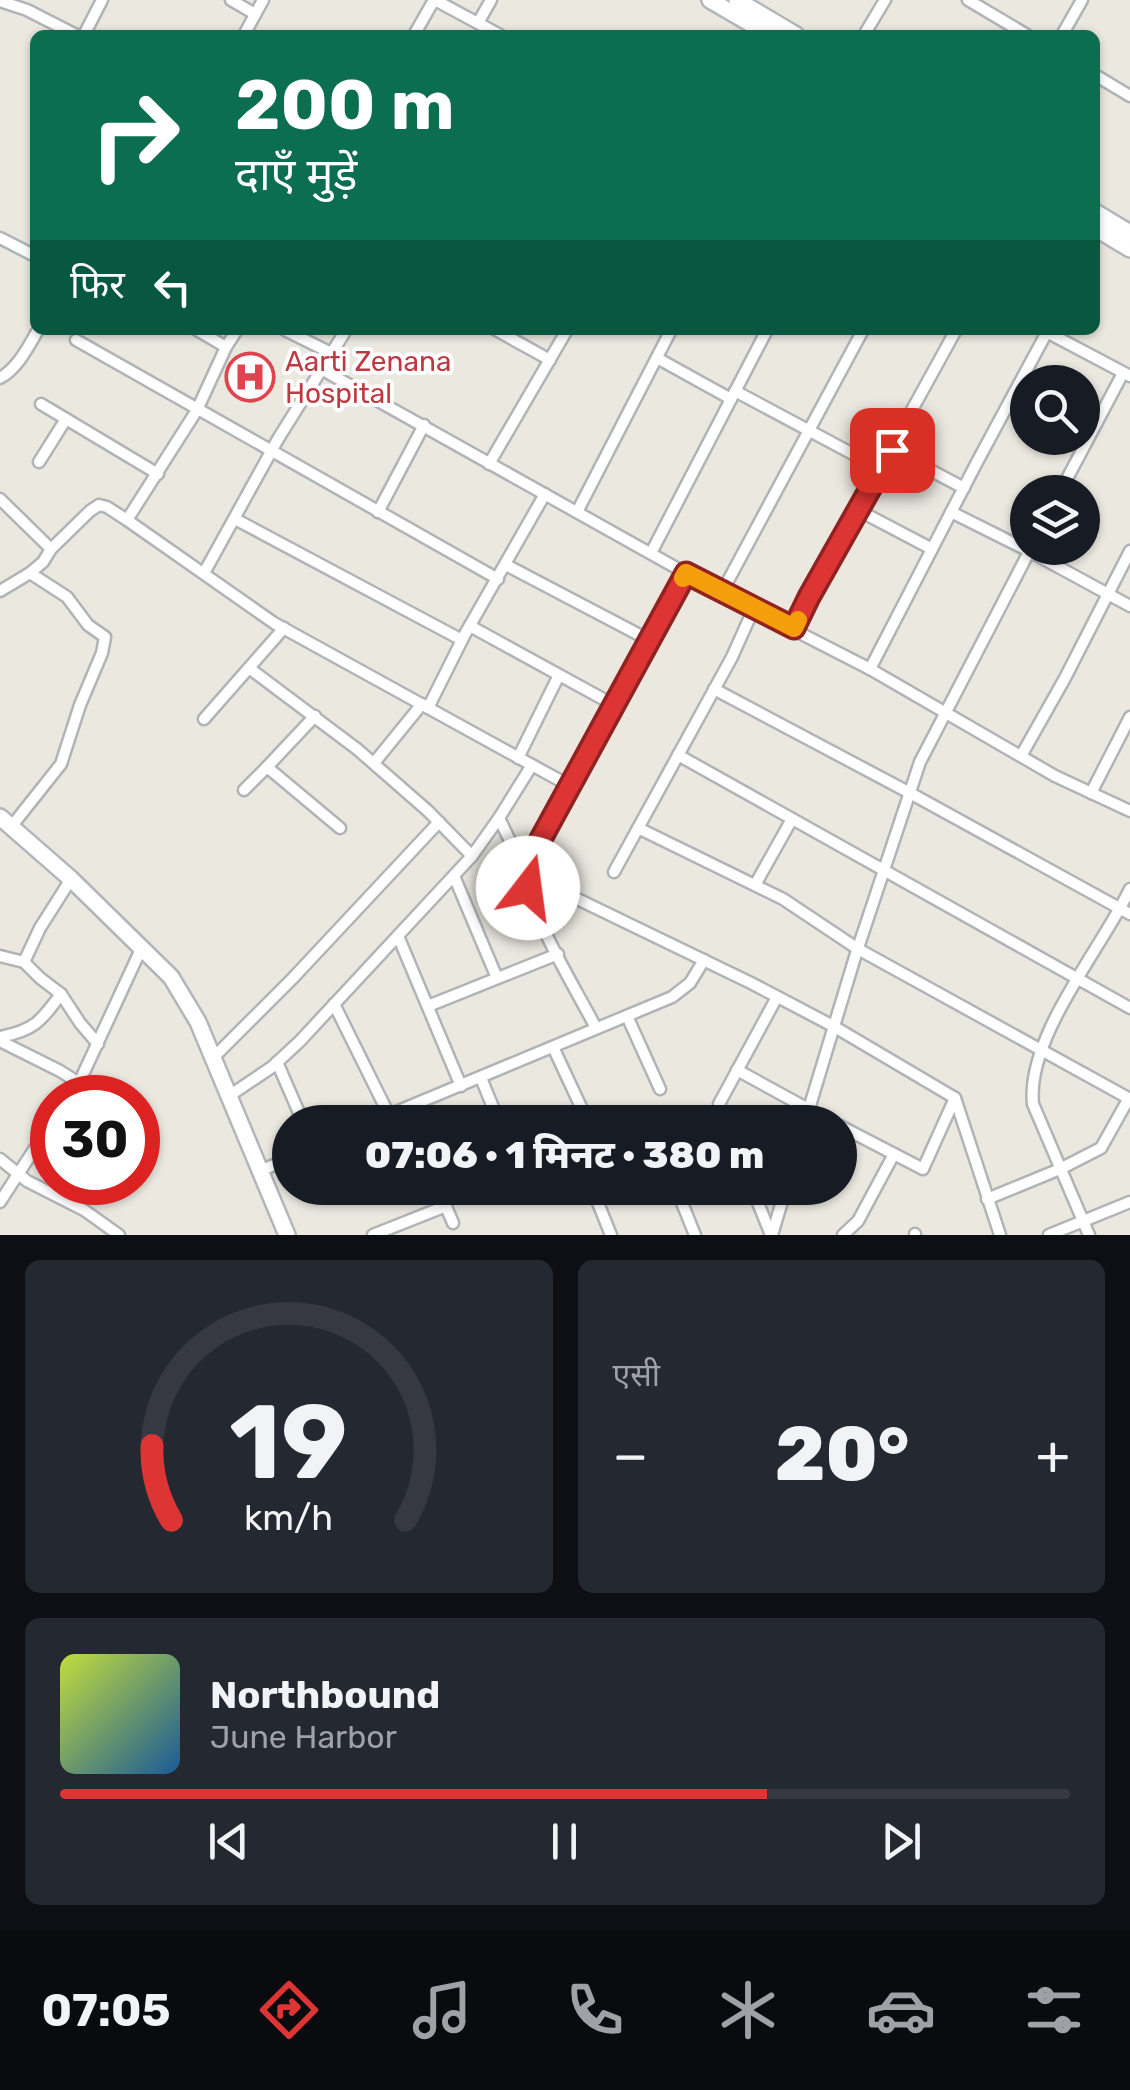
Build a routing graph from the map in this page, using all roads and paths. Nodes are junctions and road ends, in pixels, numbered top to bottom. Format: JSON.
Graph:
{"nodes":[{"id":1,"x":102,"y":0,"type":"edge"},
{"id":2,"x":231,"y":0,"type":"edge"},
{"id":3,"x":262,"y":0,"type":"edge"},
{"id":4,"x":434,"y":0,"type":"edge"},
{"id":5,"x":492,"y":0,"type":"edge"},
{"id":6,"x":710,"y":0,"type":"edge"},
{"id":7,"x":737,"y":0,"type":"edge"},
{"id":8,"x":885,"y":0,"type":"edge"},
{"id":9,"x":968,"y":0,"type":"edge"},
{"id":10,"x":1082,"y":0,"type":"edge"},
{"id":11,"x":0,"y":1,"type":"edge"},
{"id":12,"x":255,"y":14,"type":"junction"},
{"id":13,"x":478,"y":23,"type":"junction"},
{"id":14,"x":66,"y":30,"type":"edge"},
{"id":15,"x":87,"y":30,"type":"edge"},
{"id":16,"x":247,"y":30,"type":"edge"},
{"id":17,"x":417,"y":30,"type":"edge"},
{"id":18,"x":491,"y":30,"type":"edge"},
{"id":19,"x":761,"y":30,"type":"edge"},
{"id":20,"x":788,"y":30,"type":"edge"},
{"id":21,"x":867,"y":30,"type":"edge"},
{"id":22,"x":1019,"y":30,"type":"edge"},
{"id":23,"x":1065,"y":30,"type":"edge"},
{"id":24,"x":1100,"y":78,"type":"edge"},
{"id":25,"x":1130,"y":96,"type":"edge"},
{"id":26,"x":1100,"y":215,"type":"edge"},
{"id":27,"x":1100,"y":231,"type":"edge"},
{"id":28,"x":1130,"y":233,"type":"edge"},
{"id":29,"x":0,"y":238,"type":"edge"},
{"id":30,"x":1130,"y":249,"type":"edge"},
{"id":31,"x":30,"y":253,"type":"edge"},
{"id":32,"x":35,"y":335,"type":"edge"},
{"id":33,"x":206,"y":335,"type":"edge"},
{"id":34,"x":234,"y":335,"type":"edge"},
{"id":35,"x":295,"y":335,"type":"edge"},
{"id":36,"x":343,"y":335,"type":"edge"},
{"id":37,"x":505,"y":335,"type":"edge"},
{"id":38,"x":564,"y":335,"type":"edge"},
{"id":39,"x":668,"y":335,"type":"edge"},
{"id":40,"x":764,"y":335,"type":"edge"},
{"id":41,"x":859,"y":335,"type":"edge"},
{"id":42,"x":953,"y":335,"type":"edge"},
{"id":43,"x":1043,"y":335,"type":"edge"},
{"id":44,"x":1053,"y":335,"type":"edge"},
{"id":45,"x":76,"y":340,"type":"dead end"},
{"id":46,"x":226,"y":347,"type":"junction"},
{"id":47,"x":331,"y":353,"type":"junction"},
{"id":48,"x":657,"y":358,"type":"junction"},
{"id":49,"x":550,"y":360,"type":"junction"},
{"id":50,"x":321,"y":369,"type":"junction"},
{"id":51,"x":1127,"y":374,"type":"edge"},
{"id":52,"x":0,"y":378,"type":"edge"},
{"id":53,"x":733,"y":395,"type":"junction"},
{"id":54,"x":41,"y":404,"type":"dead end"},
{"id":55,"x":197,"y":410,"type":"junction"},
{"id":56,"x":66,"y":419,"type":"junction"},
{"id":57,"x":424,"y":425,"type":"junction"},
{"id":58,"x":808,"y":430,"type":"junction"},
{"id":59,"x":272,"y":450,"type":"junction"},
{"id":60,"x":892,"y":450,"type":"junction"},
{"id":61,"x":39,"y":462,"type":"dead end"},
{"id":62,"x":489,"y":464,"type":"junction"},
{"id":63,"x":881,"y":470,"type":"junction"},
{"id":64,"x":158,"y":474,"type":"junction"},
{"id":65,"x":1070,"y":475,"type":"edge"},
{"id":66,"x":964,"y":488,"type":"junction"},
{"id":67,"x":545,"y":494,"type":"junction"},
{"id":68,"x":0,"y":499,"type":"edge"},
{"id":69,"x":858,"y":510,"type":"junction"},
{"id":70,"x":378,"y":512,"type":"junction"},
{"id":71,"x":578,"y":512,"type":"junction"},
{"id":72,"x":951,"y":512,"type":"junction"},
{"id":73,"x":235,"y":519,"type":"junction"},
{"id":74,"x":128,"y":520,"type":"junction"},
{"id":75,"x":1010,"y":540,"type":"edge"},
{"id":76,"x":51,"y":549,"type":"junction"},
{"id":77,"x":932,"y":550,"type":"junction"},
{"id":78,"x":1130,"y":551,"type":"edge"},
{"id":79,"x":651,"y":552,"type":"junction"},
{"id":80,"x":506,"y":565,"type":"junction"},
{"id":81,"x":1022,"y":565,"type":"edge"},
{"id":82,"x":1058,"y":565,"type":"edge"},
{"id":83,"x":204,"y":572,"type":"junction"},
{"id":84,"x":30,"y":573,"type":"junction"},
{"id":85,"x":686,"y":573,"type":"junction"},
{"id":86,"x":498,"y":579,"type":"junction"},
{"id":87,"x":0,"y":591,"type":"edge"},
{"id":88,"x":722,"y":592,"type":"junction"},
{"id":89,"x":1109,"y":594,"type":"junction"},
{"id":90,"x":1130,"y":606,"type":"edge"},
{"id":91,"x":754,"y":608,"type":"junction"},
{"id":92,"x":470,"y":626,"type":"junction"},
{"id":93,"x":284,"y":628,"type":"junction"},
{"id":94,"x":794,"y":628,"type":"junction"},
{"id":95,"x":462,"y":640,"type":"junction"},
{"id":96,"x":649,"y":640,"type":"junction"},
{"id":97,"x":249,"y":668,"type":"junction"},
{"id":98,"x":870,"y":669,"type":"junction"},
{"id":99,"x":559,"y":675,"type":"junction"},
{"id":100,"x":714,"y":690,"type":"junction"},
{"id":101,"x":614,"y":705,"type":"junction"},
{"id":102,"x":425,"y":706,"type":"junction"},
{"id":103,"x":944,"y":714,"type":"junction"},
{"id":104,"x":315,"y":716,"type":"junction"},
{"id":105,"x":1130,"y":717,"type":"edge"},
{"id":106,"x":204,"y":719,"type":"dead end"},
{"id":107,"x":678,"y":755,"type":"junction"},
{"id":108,"x":1021,"y":756,"type":"junction"},
{"id":109,"x":518,"y":758,"type":"junction"},
{"id":110,"x":374,"y":763,"type":"junction"},
{"id":111,"x":532,"y":765,"type":"junction"},
{"id":112,"x":267,"y":767,"type":"junction"},
{"id":113,"x":570,"y":786,"type":"junction"},
{"id":114,"x":244,"y":790,"type":"dead end"},
{"id":115,"x":910,"y":793,"type":"junction"},
{"id":116,"x":1091,"y":793,"type":"junction"},
{"id":117,"x":1130,"y":811,"type":"edge"},
{"id":118,"x":499,"y":818,"type":"junction"},
{"id":119,"x":792,"y":818,"type":"junction"},
{"id":120,"x":5,"y":822,"type":"edge"},
{"id":121,"x":439,"y":822,"type":"junction"},
{"id":122,"x":340,"y":828,"type":"dead end"},
{"id":123,"x":638,"y":828,"type":"junction"},
{"id":124,"x":472,"y":856,"type":"junction"},
{"id":125,"x":524,"y":870,"type":"junction"},
{"id":126,"x":884,"y":870,"type":"junction"},
{"id":127,"x":614,"y":872,"type":"dead end"},
{"id":128,"x":454,"y":876,"type":"junction"},
{"id":129,"x":72,"y":880,"type":"junction"},
{"id":130,"x":755,"y":885,"type":"junction"},
{"id":131,"x":1130,"y":889,"type":"edge"},
{"id":132,"x":567,"y":894,"type":"dead end"},
{"id":133,"x":1125,"y":911,"type":"edge"},
{"id":134,"x":398,"y":936,"type":"junction"},
{"id":135,"x":142,"y":948,"type":"junction"},
{"id":136,"x":858,"y":949,"type":"junction"},
{"id":137,"x":558,"y":954,"type":"junction"},
{"id":138,"x":0,"y":956,"type":"edge"},
{"id":139,"x":704,"y":960,"type":"junction"},
{"id":140,"x":24,"y":962,"type":"junction"},
{"id":141,"x":497,"y":978,"type":"junction"},
{"id":142,"x":1076,"y":978,"type":"junction"},
{"id":143,"x":61,"y":994,"type":"junction"},
{"id":144,"x":777,"y":997,"type":"junction"},
{"id":145,"x":334,"y":1004,"type":"junction"},
{"id":146,"x":428,"y":1006,"type":"junction"},
{"id":147,"x":1130,"y":1008,"type":"edge"},
{"id":148,"x":627,"y":1016,"type":"junction"},
{"id":149,"x":833,"y":1026,"type":"junction"},
{"id":150,"x":596,"y":1028,"type":"junction"},
{"id":151,"x":0,"y":1039,"type":"edge"},
{"id":152,"x":98,"y":1044,"type":"junction"},
{"id":153,"x":553,"y":1047,"type":"junction"},
{"id":154,"x":1041,"y":1050,"type":"junction"},
{"id":155,"x":213,"y":1058,"type":"junction"},
{"id":156,"x":278,"y":1062,"type":"junction"},
{"id":157,"x":738,"y":1070,"type":"junction"},
{"id":158,"x":67,"y":1075,"type":"edge"},
{"id":159,"x":83,"y":1075,"type":"edge"},
{"id":160,"x":481,"y":1078,"type":"junction"},
{"id":161,"x":462,"y":1086,"type":"junction"},
{"id":162,"x":660,"y":1089,"type":"dead end"},
{"id":163,"x":229,"y":1096,"type":"junction"},
{"id":164,"x":955,"y":1098,"type":"junction"},
{"id":165,"x":1129,"y":1099,"type":"edge"},
{"id":166,"x":296,"y":1105,"type":"edge"},
{"id":167,"x":384,"y":1105,"type":"edge"},
{"id":168,"x":416,"y":1105,"type":"edge"},
{"id":169,"x":492,"y":1105,"type":"edge"},
{"id":170,"x":580,"y":1105,"type":"edge"},
{"id":171,"x":718,"y":1105,"type":"edge"},
{"id":172,"x":790,"y":1105,"type":"edge"},
{"id":173,"x":809,"y":1105,"type":"edge"},
{"id":174,"x":857,"y":1135,"type":"edge"},
{"id":175,"x":894,"y":1154,"type":"junction"},
{"id":176,"x":30,"y":1156,"type":"edge"},
{"id":177,"x":0,"y":1160,"type":"edge"},
{"id":178,"x":272,"y":1166,"type":"edge"},
{"id":179,"x":1060,"y":1169,"type":"junction"},
{"id":180,"x":260,"y":1172,"type":"junction"},
{"id":181,"x":18,"y":1174,"type":"junction"},
{"id":182,"x":987,"y":1199,"type":"junction"},
{"id":183,"x":0,"y":1202,"type":"edge"},
{"id":184,"x":1130,"y":1202,"type":"edge"},
{"id":185,"x":599,"y":1205,"type":"edge"},
{"id":186,"x":683,"y":1205,"type":"edge"},
{"id":187,"x":759,"y":1205,"type":"edge"},
{"id":188,"x":781,"y":1205,"type":"edge"},
{"id":189,"x":446,"y":1206,"type":"joint"},
{"id":190,"x":1082,"y":1220,"type":"junction"},
{"id":191,"x":454,"y":1223,"type":"dead end"},
{"id":192,"x":118,"y":1235,"type":"edge"},
{"id":193,"x":287,"y":1235,"type":"edge"},
{"id":194,"x":372,"y":1235,"type":"edge"},
{"id":195,"x":611,"y":1235,"type":"edge"},
{"id":196,"x":696,"y":1235,"type":"edge"},
{"id":197,"x":772,"y":1235,"type":"edge"},
{"id":198,"x":844,"y":1235,"type":"edge"},
{"id":199,"x":1000,"y":1235,"type":"edge"},
{"id":200,"x":1048,"y":1235,"type":"edge"},
{"id":201,"x":1089,"y":1235,"type":"edge"}],
"edges":[{"from":1,"to":15,"type":"street"},
{"from":2,"to":12,"type":"street"},
{"from":3,"to":12,"type":"street"},
{"from":4,"to":13,"type":"street"},
{"from":4,"to":17,"type":"street"},
{"from":5,"to":13,"type":"street"},
{"from":6,"to":19,"type":"main road"},
{"from":7,"to":20,"type":"main road"},
{"from":8,"to":21,"type":"street"},
{"from":9,"to":22,"type":"street"},
{"from":10,"to":23,"type":"street"},
{"from":11,"to":14,"type":"street"},
{"from":12,"to":16,"type":"street"},
{"from":13,"to":18,"type":"street"},
{"from":24,"to":25,"type":"street"},
{"from":26,"to":28,"type":"main road"},
{"from":27,"to":30,"type":"main road"},
{"from":29,"to":31,"type":"street"},
{"from":32,"to":52,"type":"street"},
{"from":33,"to":46,"type":"street"},
{"from":34,"to":46,"type":"street"},
{"from":35,"to":47,"type":"street"},
{"from":36,"to":47,"type":"street"},
{"from":37,"to":49,"type":"street"},
{"from":38,"to":49,"type":"street"},
{"from":39,"to":48,"type":"street"},
{"from":40,"to":53,"type":"street"},
{"from":41,"to":58,"type":"street"},
{"from":42,"to":60,"type":"street"},
{"from":43,"to":66,"type":"street"},
{"from":44,"to":51,"type":"street"},
{"from":45,"to":55,"type":"street"},
{"from":46,"to":55,"type":"street"},
{"from":47,"to":50,"type":"street"},
{"from":48,"to":53,"type":"street"},
{"from":48,"to":71,"type":"street"},
{"from":49,"to":62,"type":"street"},
{"from":50,"to":57,"type":"street"},
{"from":50,"to":59,"type":"street"},
{"from":51,"to":65,"type":"street"},
{"from":53,"to":58,"type":"street"},
{"from":53,"to":79,"type":"street"},
{"from":54,"to":56,"type":"street"},
{"from":55,"to":59,"type":"street"},
{"from":55,"to":64,"type":"street"},
{"from":56,"to":61,"type":"street"},
{"from":56,"to":64,"type":"street"},
{"from":57,"to":62,"type":"street"},
{"from":57,"to":70,"type":"street"},
{"from":58,"to":63,"type":"street"},
{"from":58,"to":88,"type":"street"},
{"from":59,"to":70,"type":"street"},
{"from":59,"to":73,"type":"street"},
{"from":60,"to":63,"type":"street"},
{"from":60,"to":66,"type":"street"},
{"from":62,"to":67,"type":"street"},
{"from":63,"to":69,"type":"street"},
{"from":64,"to":74,"type":"street"},
{"from":66,"to":72,"type":"street"},
{"from":67,"to":71,"type":"street"},
{"from":67,"to":80,"type":"street"},
{"from":68,"to":76,"type":"street"},
{"from":69,"to":77,"type":"street"},
{"from":69,"to":94,"type":"street"},
{"from":70,"to":86,"type":"street"},
{"from":71,"to":79,"type":"street"},
{"from":72,"to":75,"type":"street"},
{"from":72,"to":77,"type":"street"},
{"from":73,"to":83,"type":"street"},
{"from":73,"to":95,"type":"street"},
{"from":74,"to":76,"type":"street"},
{"from":74,"to":83,"type":"street"},
{"from":76,"to":84,"type":"street"},
{"from":77,"to":98,"type":"street"},
{"from":78,"to":89,"type":"street"},
{"from":79,"to":85,"type":"street"},
{"from":80,"to":86,"type":"street"},
{"from":80,"to":96,"type":"street"},
{"from":81,"to":103,"type":"street"},
{"from":82,"to":89,"type":"street"},
{"from":83,"to":93,"type":"street"},
{"from":84,"to":87,"type":"street"},
{"from":84,"to":120,"type":"street"},
{"from":85,"to":88,"type":"street"},
{"from":85,"to":96,"type":"street"},
{"from":86,"to":92,"type":"street"},
{"from":88,"to":91,"type":"street"},
{"from":89,"to":90,"type":"street"},
{"from":89,"to":108,"type":"street"},
{"from":91,"to":94,"type":"street"},
{"from":91,"to":100,"type":"street"},
{"from":92,"to":95,"type":"street"},
{"from":92,"to":99,"type":"street"},
{"from":93,"to":97,"type":"street"},
{"from":93,"to":102,"type":"street"},
{"from":94,"to":98,"type":"street"},
{"from":95,"to":102,"type":"street"},
{"from":96,"to":101,"type":"street"},
{"from":97,"to":104,"type":"street"},
{"from":97,"to":106,"type":"street"},
{"from":98,"to":103,"type":"street"},
{"from":99,"to":101,"type":"street"},
{"from":99,"to":109,"type":"street"},
{"from":100,"to":107,"type":"street"},
{"from":100,"to":115,"type":"street"},
{"from":101,"to":113,"type":"street"},
{"from":102,"to":109,"type":"street"},
{"from":102,"to":110,"type":"street"},
{"from":103,"to":108,"type":"street"},
{"from":103,"to":115,"type":"street"},
{"from":104,"to":110,"type":"street"},
{"from":104,"to":112,"type":"street"},
{"from":105,"to":116,"type":"street"},
{"from":107,"to":119,"type":"street"},
{"from":107,"to":123,"type":"street"},
{"from":108,"to":116,"type":"street"},
{"from":109,"to":111,"type":"street"},
{"from":110,"to":121,"type":"street"},
{"from":111,"to":113,"type":"street"},
{"from":111,"to":118,"type":"street"},
{"from":112,"to":114,"type":"street"},
{"from":112,"to":122,"type":"street"},
{"from":113,"to":125,"type":"street"},
{"from":115,"to":126,"type":"street"},
{"from":115,"to":133,"type":"street"},
{"from":116,"to":117,"type":"street"},
{"from":118,"to":124,"type":"street"},
{"from":118,"to":125,"type":"street"},
{"from":119,"to":126,"type":"street"},
{"from":119,"to":130,"type":"street"},
{"from":120,"to":129,"type":"main road"},
{"from":121,"to":124,"type":"street"},
{"from":121,"to":155,"type":"street"},
{"from":123,"to":127,"type":"street"},
{"from":123,"to":130,"type":"street"},
{"from":124,"to":128,"type":"street"},
{"from":125,"to":137,"type":"street"},
{"from":126,"to":136,"type":"street"},
{"from":126,"to":142,"type":"street"},
{"from":128,"to":134,"type":"street"},
{"from":128,"to":141,"type":"street"},
{"from":129,"to":135,"type":"main road"},
{"from":129,"to":140,"type":"street"},
{"from":130,"to":136,"type":"street"},
{"from":131,"to":133,"type":"street"},
{"from":132,"to":139,"type":"street"},
{"from":133,"to":142,"type":"street"},
{"from":134,"to":145,"type":"street"},
{"from":134,"to":146,"type":"street"},
{"from":135,"to":152,"type":"street"},
{"from":135,"to":155,"type":"main road"},
{"from":136,"to":149,"type":"street"},
{"from":136,"to":154,"type":"street"},
{"from":137,"to":141,"type":"street"},
{"from":137,"to":150,"type":"street"},
{"from":138,"to":140,"type":"street"},
{"from":139,"to":144,"type":"street"},
{"from":139,"to":148,"type":"street"},
{"from":140,"to":143,"type":"street"},
{"from":141,"to":146,"type":"street"},
{"from":142,"to":147,"type":"street"},
{"from":142,"to":154,"type":"street"},
{"from":143,"to":151,"type":"street"},
{"from":143,"to":152,"type":"street"},
{"from":144,"to":149,"type":"street"},
{"from":144,"to":157,"type":"street"},
{"from":145,"to":156,"type":"street"},
{"from":145,"to":167,"type":"street"},
{"from":146,"to":161,"type":"street"},
{"from":148,"to":150,"type":"street"},
{"from":148,"to":162,"type":"street"},
{"from":149,"to":164,"type":"street"},
{"from":149,"to":173,"type":"street"},
{"from":150,"to":153,"type":"street"},
{"from":151,"to":158,"type":"street"},
{"from":152,"to":159,"type":"street"},
{"from":153,"to":160,"type":"street"},
{"from":153,"to":170,"type":"street"},
{"from":154,"to":165,"type":"street"},
{"from":154,"to":179,"type":"street"},
{"from":155,"to":163,"type":"main road"},
{"from":156,"to":163,"type":"street"},
{"from":156,"to":166,"type":"street"},
{"from":157,"to":171,"type":"street"},
{"from":157,"to":172,"type":"street"},
{"from":160,"to":161,"type":"street"},
{"from":160,"to":169,"type":"street"},
{"from":161,"to":168,"type":"street"},
{"from":163,"to":180,"type":"main road"},
{"from":164,"to":175,"type":"street"},
{"from":164,"to":182,"type":"street"},
{"from":165,"to":179,"type":"street"},
{"from":174,"to":175,"type":"street"},
{"from":175,"to":198,"type":"street"},
{"from":176,"to":181,"type":"street"},
{"from":177,"to":181,"type":"street"},
{"from":178,"to":180,"type":"street"},
{"from":179,"to":182,"type":"street"},
{"from":179,"to":190,"type":"street"},
{"from":180,"to":193,"type":"main road"},
{"from":181,"to":183,"type":"street"},
{"from":181,"to":192,"type":"street"},
{"from":182,"to":199,"type":"street"},
{"from":184,"to":190,"type":"street"},
{"from":185,"to":195,"type":"street"},
{"from":186,"to":196,"type":"street"},
{"from":187,"to":197,"type":"street"},
{"from":188,"to":197,"type":"street"},
{"from":189,"to":191,"type":"street"},
{"from":189,"to":194,"type":"street"},
{"from":190,"to":200,"type":"street"},
{"from":190,"to":201,"type":"street"}]}
